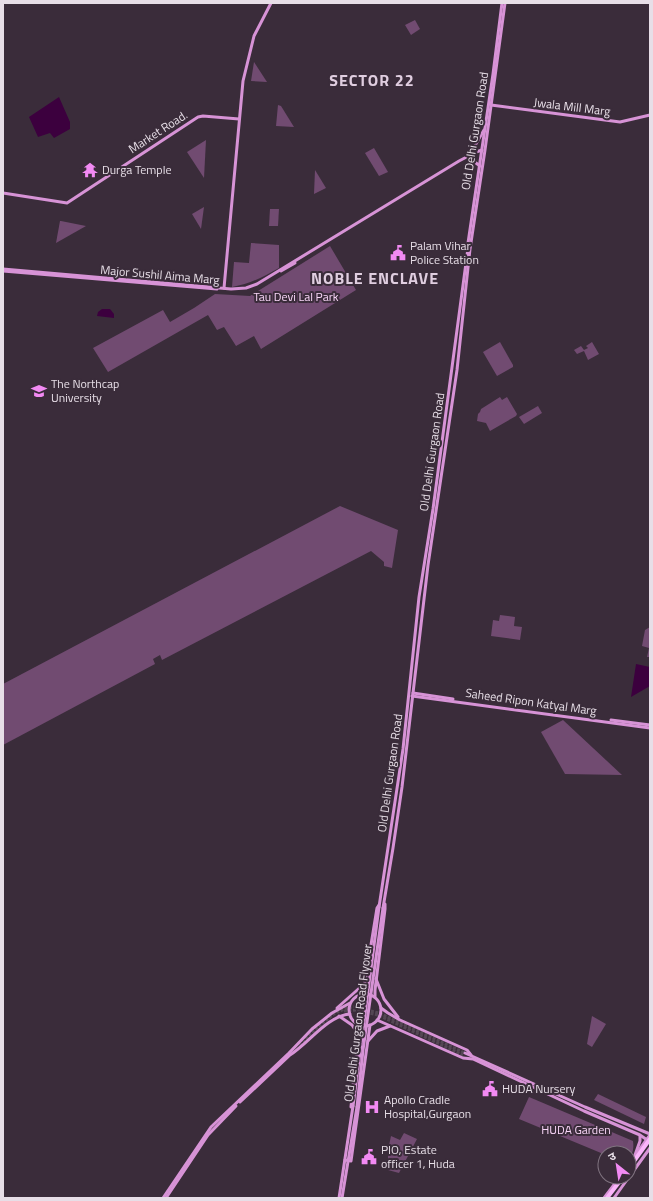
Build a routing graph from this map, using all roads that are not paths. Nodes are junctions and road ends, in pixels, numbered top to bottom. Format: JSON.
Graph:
{"nodes":[{"id":1,"x":271,"y":3,"type":"edge"},
{"id":2,"x":502,"y":3,"type":"edge"},
{"id":3,"x":505,"y":3,"type":"edge"},
{"id":4,"x":491,"y":105,"type":"junction"},
{"id":5,"x":650,"y":115,"type":"edge"},
{"id":6,"x":240,"y":119,"type":"junction"},
{"id":7,"x":485,"y":127,"type":"junction"},
{"id":8,"x":484,"y":150,"type":"junction"},
{"id":9,"x":468,"y":156,"type":"junction"},
{"id":10,"x":480,"y":166,"type":"junction"},
{"id":11,"x":3,"y":193,"type":"edge"},
{"id":12,"x":3,"y":270,"type":"edge"},
{"id":13,"x":224,"y":289,"type":"junction"},
{"id":14,"x":464,"y":296,"type":"junction"},
{"id":15,"x":411,"y":694,"type":"junction"},
{"id":16,"x":650,"y":726,"type":"edge"},
{"id":17,"x":384,"y":901,"type":"junction"},
{"id":18,"x":380,"y":906,"type":"junction"},
{"id":19,"x":376,"y":977,"type":"junction"},
{"id":20,"x":366,"y":982,"type":"junction"},
{"id":21,"x":363,"y":994,"type":"junction"},
{"id":22,"x":375,"y":997,"type":"junction"},
{"id":23,"x":350,"y":1003,"type":"junction"},
{"id":24,"x":381,"y":1008,"type":"junction"},
{"id":25,"x":332,"y":1013,"type":"junction"},
{"id":26,"x":350,"y":1014,"type":"junction"},
{"id":27,"x":339,"y":1016,"type":"junction"},
{"id":28,"x":378,"y":1020,"type":"junction"},
{"id":29,"x":400,"y":1020,"type":"junction"},
{"id":30,"x":360,"y":1025,"type":"junction"},
{"id":31,"x":370,"y":1025,"type":"junction"},
{"id":32,"x":391,"y":1026,"type":"junction"},
{"id":33,"x":358,"y":1036,"type":"junction"},
{"id":34,"x":367,"y":1044,"type":"junction"},
{"id":35,"x":299,"y":1045,"type":"tunnel mouth"},
{"id":36,"x":289,"y":1054,"type":"junction"},
{"id":37,"x":465,"y":1054,"type":"tunnel mouth"},
{"id":38,"x":473,"y":1058,"type":"junction"},
{"id":39,"x":355,"y":1106,"type":"junction"},
{"id":40,"x":352,"y":1111,"type":"junction"},
{"id":41,"x":650,"y":1134,"type":"edge"},
{"id":42,"x":640,"y":1136,"type":"junction"},
{"id":43,"x":649,"y":1141,"type":"edge"},
{"id":44,"x":650,"y":1148,"type":"edge"},
{"id":45,"x":637,"y":1149,"type":"edge"},
{"id":46,"x":640,"y":1149,"type":"junction"},
{"id":47,"x":637,"y":1153,"type":"edge"},
{"id":48,"x":646,"y":1154,"type":"junction"},
{"id":49,"x":637,"y":1157,"type":"edge"},
{"id":50,"x":348,"y":1160,"type":"junction"},
{"id":51,"x":637,"y":1160,"type":"edge"},
{"id":52,"x":637,"y":1164,"type":"edge"},
{"id":53,"x":617,"y":1185,"type":"edge"},
{"id":54,"x":619,"y":1185,"type":"edge"},
{"id":55,"x":621,"y":1185,"type":"edge"},
{"id":56,"x":165,"y":1198,"type":"edge"},
{"id":57,"x":341,"y":1198,"type":"edge"},
{"id":58,"x":604,"y":1198,"type":"edge"},
{"id":59,"x":609,"y":1198,"type":"edge"},
{"id":60,"x":614,"y":1198,"type":"edge"}],
"edges":[{"from":1,"to":6,"type":"main road"},
{"from":2,"to":7,"type":"main road","name":"Old Delhi Gurgaon Road"},
{"from":3,"to":4,"type":"main road","name":"Old Delhi Gurgaon Road"},
{"from":4,"to":5,"type":"main road","name":"Jwala Mill Marg"},
{"from":4,"to":8,"type":"main road","name":"Old Delhi Gurgaon Road"},
{"from":6,"to":11,"type":"main road","name":"Market Road."},
{"from":6,"to":13,"type":"main road"},
{"from":7,"to":8,"type":"main road","name":"Old Delhi Gurgaon Road"},
{"from":7,"to":9,"type":"main road"},
{"from":8,"to":9,"type":"main road","name":"Major Sushil Aima Marg"},
{"from":8,"to":10,"type":"main road","name":"Old Delhi Gurgaon Road"},
{"from":8,"to":14,"type":"main road","name":"Old Delhi Gurgaon Road"},
{"from":9,"to":10,"type":"main road"},
{"from":9,"to":13,"type":"main road","name":"Major Sushil Aima Marg"},
{"from":10,"to":14,"type":"main road","name":"Old Delhi Gurgaon Road"},
{"from":12,"to":13,"type":"main road","name":"Major Sushil Aima Marg"},
{"from":14,"to":15,"type":"main road","name":"Old Delhi Gurgaon Road"},
{"from":15,"to":16,"type":"main road","name":"Saheed Ripon Katyal Marg"},
{"from":15,"to":17,"type":"main road","name":"Old Delhi Gurgaon Road"},
{"from":15,"to":18,"type":"main road","name":"Old Delhi Gurgaon Road"},
{"from":17,"to":18,"type":"main road","name":"Old Delhi Gurgaon Road Flyover"},
{"from":17,"to":19,"type":"main road"},
{"from":18,"to":20,"type":"main road"},
{"from":18,"to":39,"type":"main road","name":"Old Delhi Gurgaon Road Flyover","bridge":true},
{"from":19,"to":22,"type":"main road"},
{"from":19,"to":29,"type":"main road"},
{"from":20,"to":21,"type":"main road"},
{"from":20,"to":25,"type":"main road"},
{"from":21,"to":22,"type":"main road"},
{"from":21,"to":23,"type":"main road"},
{"from":22,"to":24,"type":"main road"},
{"from":23,"to":25,"type":"main road"},
{"from":23,"to":26,"type":"main road"},
{"from":24,"to":28,"type":"main road"},
{"from":24,"to":29,"type":"main road"},
{"from":25,"to":36,"type":"main road"},
{"from":26,"to":27,"type":"main road"},
{"from":26,"to":30,"type":"main road"},
{"from":27,"to":33,"type":"main road"},
{"from":27,"to":36,"type":"main road"},
{"from":28,"to":31,"type":"main road"},
{"from":28,"to":32,"type":"main road"},
{"from":29,"to":38,"type":"main road"},
{"from":30,"to":31,"type":"main road"},
{"from":30,"to":33,"type":"main road"},
{"from":31,"to":34,"type":"main road"},
{"from":32,"to":34,"type":"main road"},
{"from":32,"to":38,"type":"main road"},
{"from":33,"to":40,"type":"main road"},
{"from":34,"to":50,"type":"main road"},
{"from":35,"to":36,"type":"main road"},
{"from":36,"to":56,"type":"main road"},
{"from":37,"to":38,"type":"main road"},
{"from":38,"to":41,"type":"main road"},
{"from":38,"to":42,"type":"main road"},
{"from":39,"to":40,"type":"main road","name":"Old Delhi Gurgaon Road Flyover"},
{"from":39,"to":50,"type":"main road","name":"Old Delhi Gurgaon Road Flyover"},
{"from":40,"to":50,"type":"main road"},
{"from":41,"to":43,"type":"main road"},
{"from":42,"to":43,"type":"main road"},
{"from":42,"to":45,"type":"main road"},
{"from":43,"to":46,"type":"main road"},
{"from":43,"to":49,"type":"main road","bridge":true},
{"from":43,"to":51,"type":"main road","bridge":true},
{"from":44,"to":48,"type":"main road"},
{"from":46,"to":47,"type":"main road"},
{"from":46,"to":48,"type":"main road"},
{"from":48,"to":52,"type":"main road"},
{"from":50,"to":57,"type":"main road"},
{"from":53,"to":58,"type":"main road"},
{"from":54,"to":59,"type":"main road"},
{"from":55,"to":60,"type":"main road"}]}
